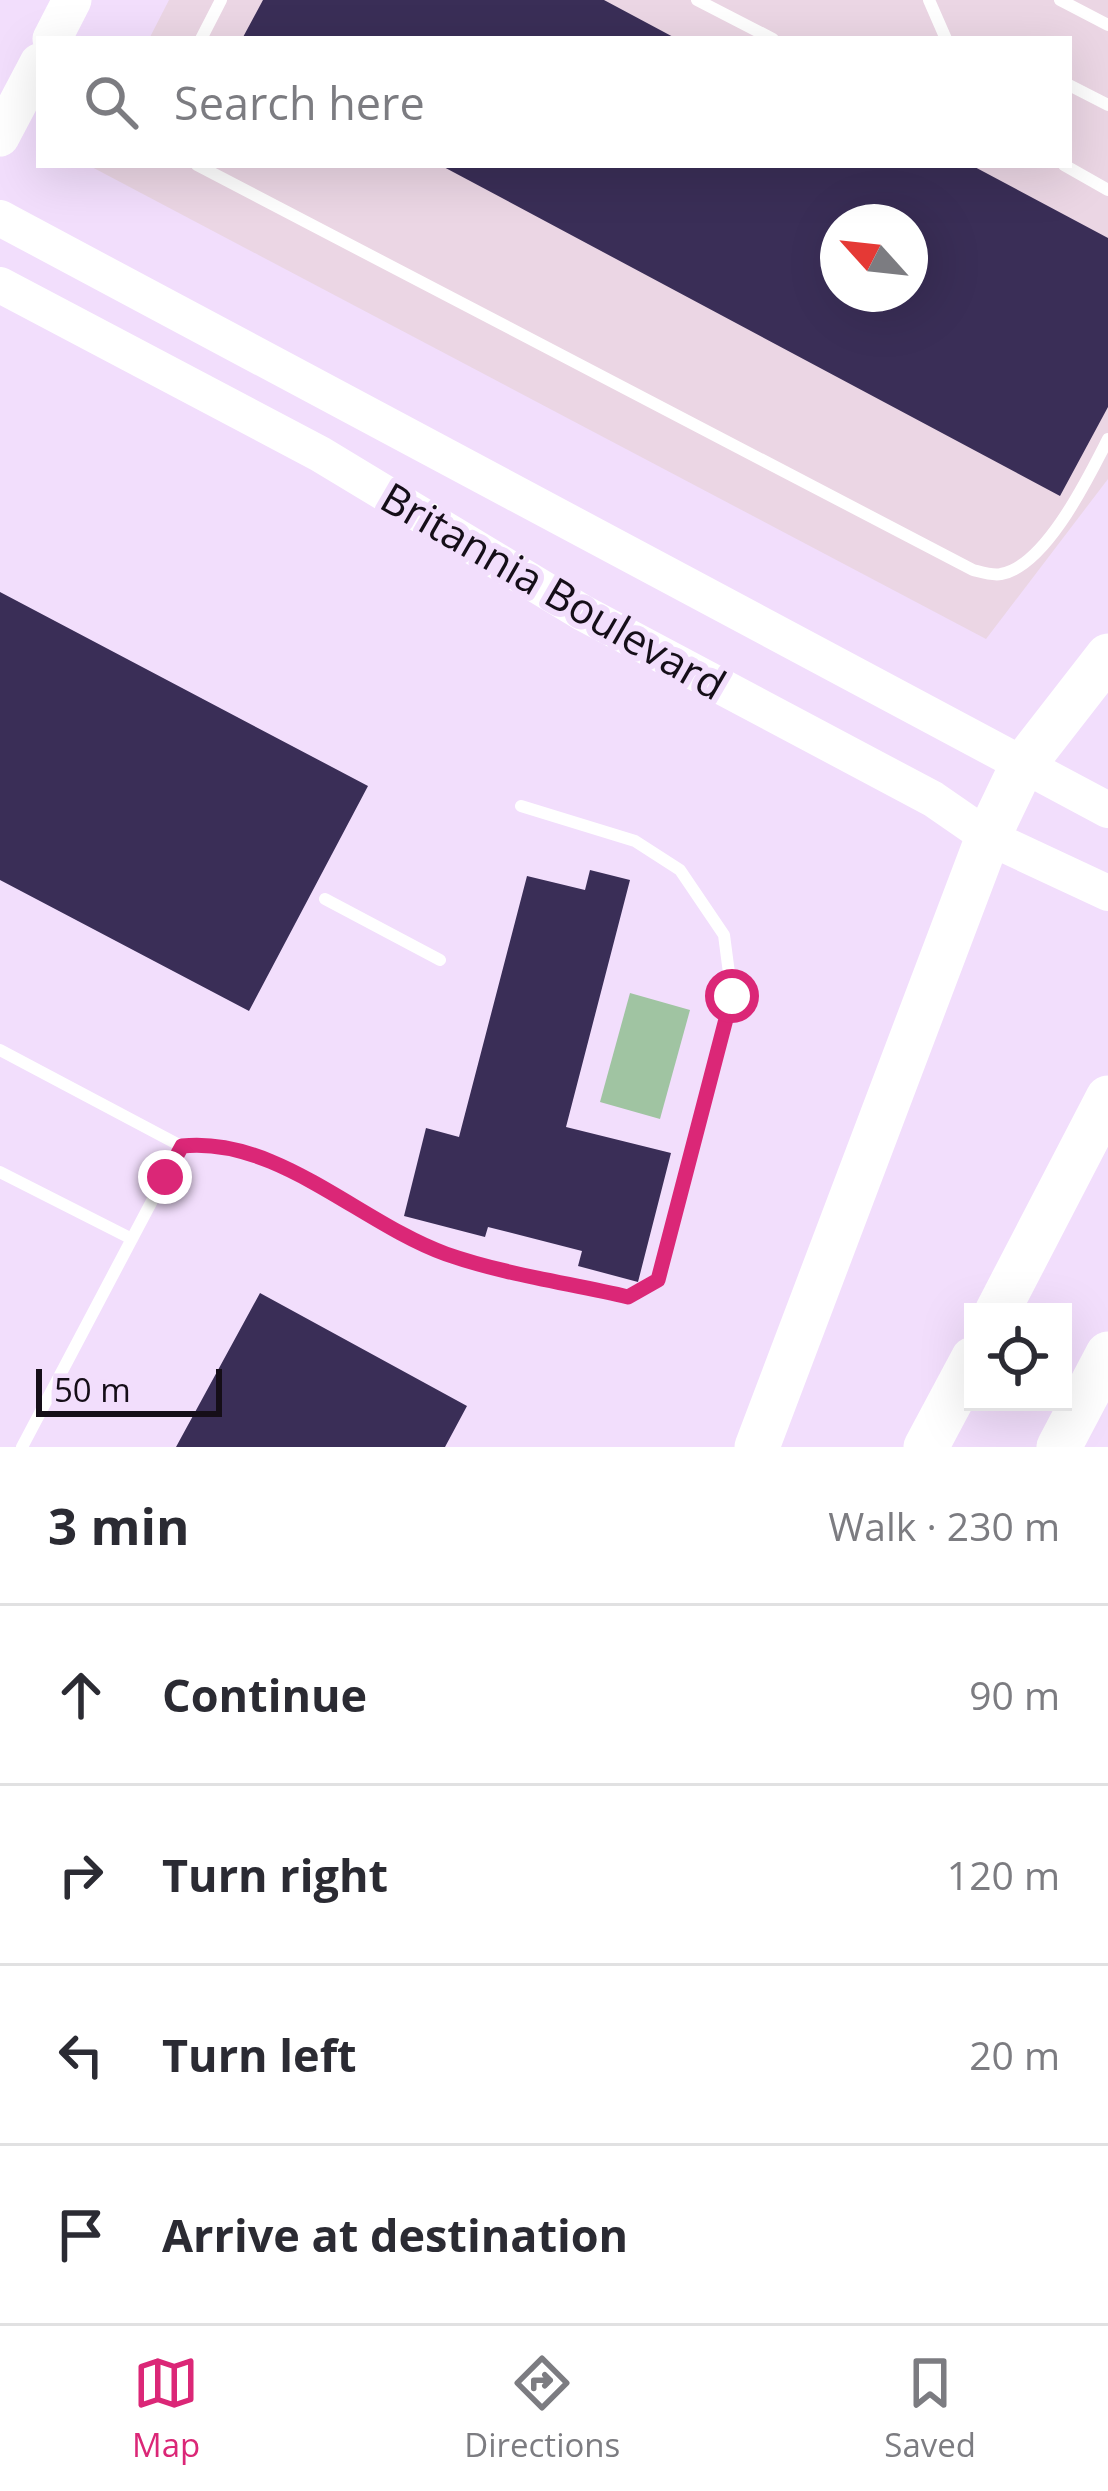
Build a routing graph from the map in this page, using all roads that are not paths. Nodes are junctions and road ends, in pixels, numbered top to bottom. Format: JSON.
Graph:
{"nodes":[{"id":1,"x":72,"y":0,"type":"edge"},
{"id":2,"x":221,"y":0,"type":"edge"},
{"id":3,"x":697,"y":0,"type":"edge"},
{"id":4,"x":929,"y":0,"type":"edge"},
{"id":5,"x":1060,"y":0,"type":"edge"},
{"id":6,"x":1108,"y":26,"type":"edge"},
{"id":7,"x":54,"y":36,"type":"edge"},
{"id":8,"x":203,"y":36,"type":"edge"},
{"id":9,"x":767,"y":36,"type":"edge"},
{"id":10,"x":945,"y":36,"type":"edge"},
{"id":11,"x":36,"y":69,"type":"edge"},
{"id":12,"x":1072,"y":87,"type":"edge"},
{"id":13,"x":1108,"y":106,"type":"edge"},
{"id":14,"x":0,"y":136,"type":"edge"},
{"id":15,"x":203,"y":168,"type":"edge"},
{"id":16,"x":1069,"y":168,"type":"edge"},
{"id":17,"x":1108,"y":190,"type":"edge"},
{"id":18,"x":0,"y":218,"type":"edge"},
{"id":19,"x":0,"y":285,"type":"edge"},
{"id":20,"x":1108,"y":439,"type":"edge"},
{"id":21,"x":1108,"y":656,"type":"edge"},
{"id":22,"x":1021,"y":768,"type":"junction"},
{"id":23,"x":521,"y":806,"type":"dead end"},
{"id":24,"x":1108,"y":810,"type":"edge"},
{"id":25,"x":988,"y":838,"type":"junction"},
{"id":26,"x":1108,"y":892,"type":"edge"},
{"id":27,"x":325,"y":899,"type":"dead end"},
{"id":28,"x":440,"y":960,"type":"dead end"},
{"id":29,"x":0,"y":1050,"type":"edge"},
{"id":30,"x":1108,"y":1098,"type":"edge"},
{"id":31,"x":182,"y":1146,"type":"junction"},
{"id":32,"x":0,"y":1172,"type":"edge"},
{"id":33,"x":132,"y":1239,"type":"junction"},
{"id":34,"x":1002,"y":1303,"type":"edge"},
{"id":35,"x":1108,"y":1354,"type":"edge"},
{"id":36,"x":964,"y":1375,"type":"edge"},
{"id":37,"x":22,"y":1447,"type":"edge"},
{"id":38,"x":757,"y":1447,"type":"edge"},
{"id":39,"x":926,"y":1447,"type":"edge"},
{"id":40,"x":1059,"y":1447,"type":"edge"}],
"edges":[{"from":1,"to":7,"type":"main road"},
{"from":2,"to":8,"type":"lane"},
{"from":3,"to":9,"type":"lane"},
{"from":4,"to":10,"type":"lane"},
{"from":5,"to":6,"type":"lane"},
{"from":11,"to":14,"type":"main road"},
{"from":12,"to":13,"type":"lane"},
{"from":15,"to":20,"type":"lane"},
{"from":16,"to":17,"type":"lane"},
{"from":18,"to":22,"type":"main road","name":"Britannia Boulevard"},
{"from":19,"to":25,"type":"main road","name":"Britannia Boulevard"},
{"from":21,"to":22,"type":"highway"},
{"from":22,"to":24,"type":"main road","name":"Britannia Boulevard"},
{"from":22,"to":25,"type":"highway"},
{"from":23,"to":31,"type":"lane"},
{"from":25,"to":26,"type":"main road","name":"Britannia Boulevard"},
{"from":25,"to":38,"type":"highway"},
{"from":27,"to":28,"type":"lane"},
{"from":29,"to":31,"type":"lane"},
{"from":30,"to":34,"type":"highway"},
{"from":31,"to":33,"type":"lane"},
{"from":32,"to":33,"type":"lane"},
{"from":33,"to":37,"type":"lane"},
{"from":35,"to":40,"type":"highway"},
{"from":36,"to":39,"type":"highway"}]}
